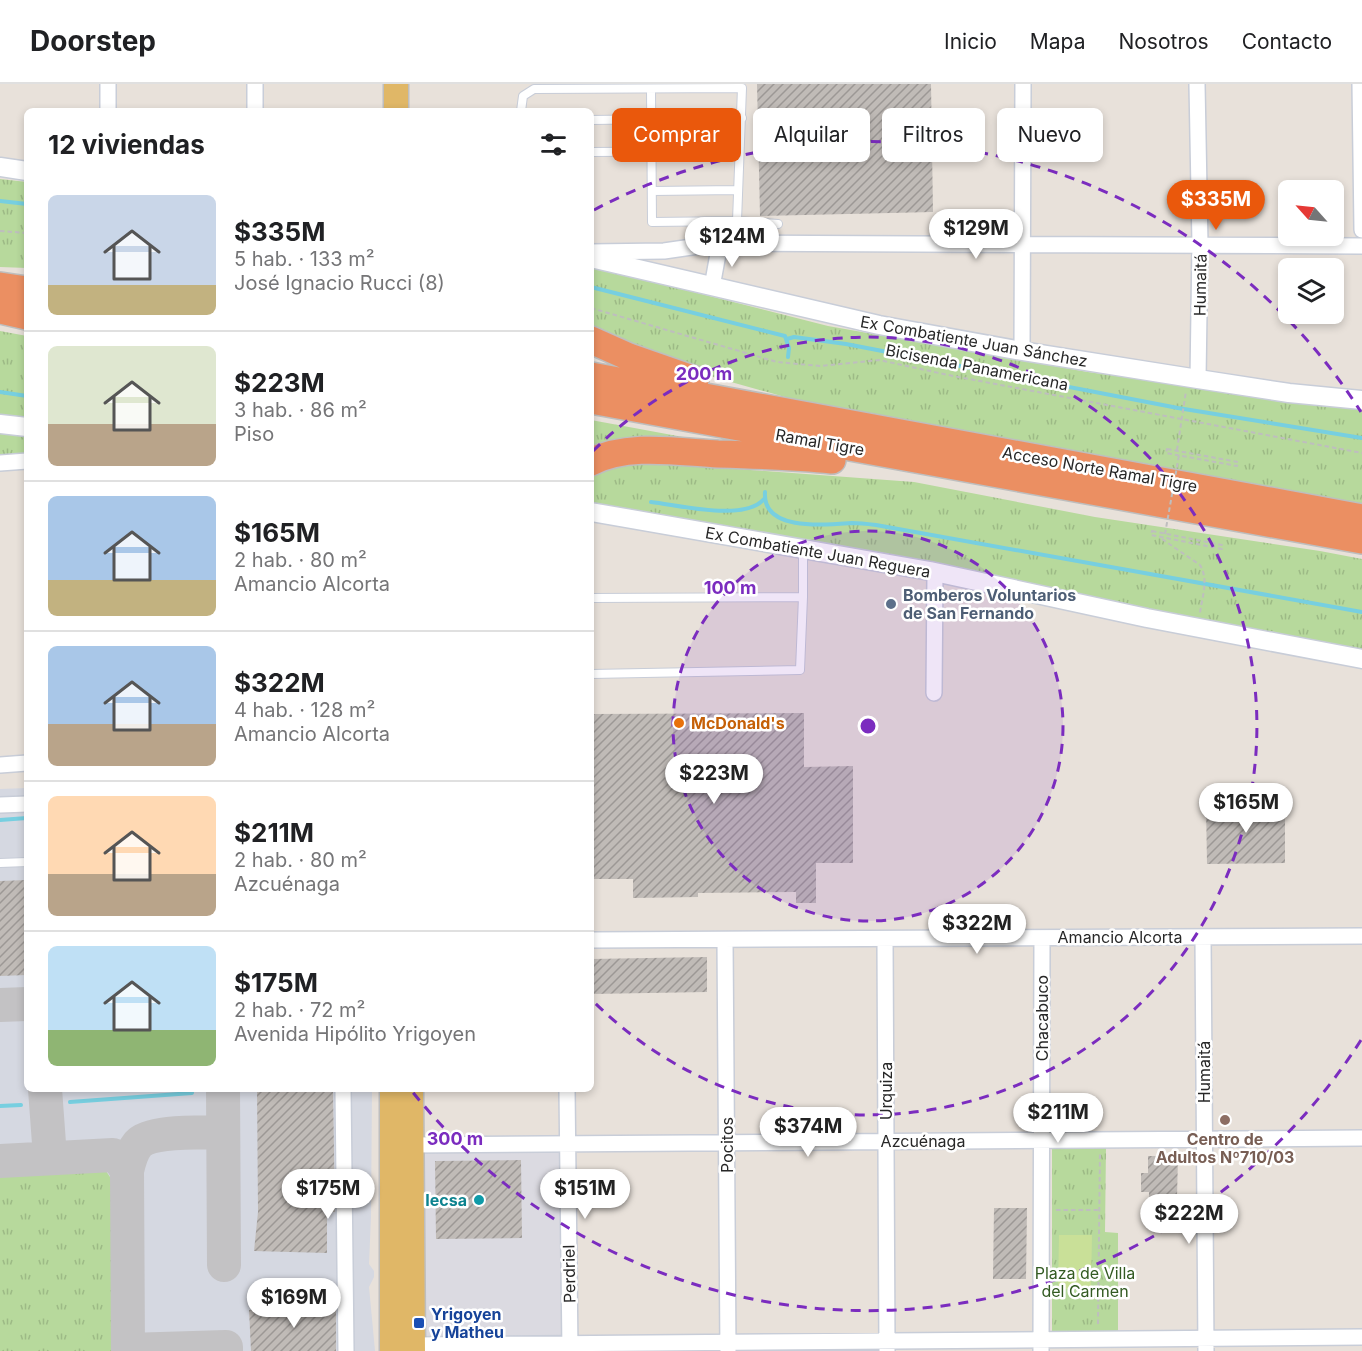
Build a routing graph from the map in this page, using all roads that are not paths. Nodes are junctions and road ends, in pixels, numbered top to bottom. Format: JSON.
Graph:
{"nodes":[{"id":1,"x":108,"y":84,"type":"edge"},
{"id":2,"x":255,"y":84,"type":"edge"},
{"id":3,"x":396,"y":84,"type":"edge"},
{"id":4,"x":1023,"y":84,"type":"edge"},
{"id":5,"x":1197,"y":84,"type":"edge"},
{"id":6,"x":1360,"y":84,"type":"edge"},
{"id":7,"x":535,"y":86,"type":"edge"},
{"id":8,"x":651,"y":90,"type":"junction"},
{"id":9,"x":108,"y":108,"type":"edge"},
{"id":10,"x":255,"y":108,"type":"edge"},
{"id":11,"x":396,"y":108,"type":"edge"},
{"id":12,"x":521,"y":108,"type":"edge"},
{"id":13,"x":651,"y":108,"type":"edge"},
{"id":14,"x":1361,"y":110,"type":"edge"},
{"id":15,"x":742,"y":118,"type":"joint"},
{"id":16,"x":594,"y":120,"type":"edge"},
{"id":17,"x":612,"y":120,"type":"edge"},
{"id":18,"x":741,"y":126,"type":"edge"},
{"id":19,"x":594,"y":152,"type":"edge"},
{"id":20,"x":612,"y":152,"type":"edge"},
{"id":21,"x":651,"y":162,"type":"edge"},
{"id":22,"x":738,"y":162,"type":"edge"},
{"id":23,"x":24,"y":165,"type":"edge"},
{"id":24,"x":3,"y":167,"type":"edge"},
{"id":25,"x":24,"y":170,"type":"edge"},
{"id":26,"x":652,"y":190,"type":"junction"},
{"id":27,"x":737,"y":190,"type":"junction"},
{"id":28,"x":737,"y":221,"type":"junction"},
{"id":29,"x":778,"y":224,"type":"dead end"},
{"id":30,"x":1362,"y":230,"type":"edge"},
{"id":31,"x":720,"y":243,"type":"junction"},
{"id":32,"x":1024,"y":243,"type":"junction"},
{"id":33,"x":1200,"y":244,"type":"junction"},
{"id":34,"x":1362,"y":246,"type":"edge"},
{"id":35,"x":594,"y":252,"type":"edge"},
{"id":36,"x":594,"y":259,"type":"edge"},
{"id":37,"x":0,"y":280,"type":"edge"},
{"id":38,"x":24,"y":280,"type":"edge"},
{"id":39,"x":0,"y":286,"type":"edge"},
{"id":40,"x":712,"y":287,"type":"junction"},
{"id":41,"x":24,"y":290,"type":"edge"},
{"id":42,"x":0,"y":309,"type":"edge"},
{"id":43,"x":24,"y":313,"type":"edge"},
{"id":44,"x":594,"y":341,"type":"edge"},
{"id":45,"x":1022,"y":351,"type":"junction"},
{"id":46,"x":594,"y":377,"type":"edge"},
{"id":47,"x":1198,"y":379,"type":"junction"},
{"id":48,"x":1362,"y":400,"type":"edge"},
{"id":49,"x":594,"y":401,"type":"edge"},
{"id":50,"x":837,"y":421,"type":"junction"},
{"id":51,"x":0,"y":424,"type":"edge"},
{"id":52,"x":24,"y":427,"type":"edge"},
{"id":53,"x":24,"y":461,"type":"edge"},
{"id":54,"x":594,"y":461,"type":"edge"},
{"id":55,"x":0,"y":463,"type":"edge"},
{"id":56,"x":1048,"y":484,"type":"junction"},
{"id":57,"x":594,"y":513,"type":"edge"},
{"id":58,"x":1362,"y":518,"type":"edge"},
{"id":59,"x":1362,"y":540,"type":"edge"},
{"id":60,"x":803,"y":549,"type":"junction"},
{"id":61,"x":935,"y":573,"type":"junction"},
{"id":62,"x":803,"y":597,"type":"junction"},
{"id":63,"x":594,"y":598,"type":"edge"},
{"id":64,"x":1362,"y":659,"type":"edge"},
{"id":65,"x":594,"y":674,"type":"edge"},
{"id":66,"x":934,"y":693,"type":"dead end"},
{"id":67,"x":24,"y":763,"type":"edge"},
{"id":68,"x":0,"y":765,"type":"edge"},
{"id":69,"x":24,"y":804,"type":"edge"},
{"id":70,"x":0,"y":805,"type":"edge"},
{"id":71,"x":24,"y":862,"type":"edge"},
{"id":72,"x":0,"y":863,"type":"edge"},
{"id":73,"x":1362,"y":936,"type":"edge"},
{"id":74,"x":1203,"y":937,"type":"junction"},
{"id":75,"x":1042,"y":938,"type":"junction"},
{"id":76,"x":885,"y":939,"type":"junction"},
{"id":77,"x":594,"y":940,"type":"edge"},
{"id":78,"x":725,"y":940,"type":"junction"},
{"id":79,"x":343,"y":1092,"type":"edge"},
{"id":80,"x":392,"y":1092,"type":"edge"},
{"id":81,"x":411,"y":1092,"type":"edge"},
{"id":82,"x":567,"y":1092,"type":"edge"},
{"id":83,"x":1362,"y":1138,"type":"edge"},
{"id":84,"x":1204,"y":1139,"type":"junction"},
{"id":85,"x":1042,"y":1140,"type":"junction"},
{"id":86,"x":886,"y":1141,"type":"junction"},
{"id":87,"x":727,"y":1142,"type":"junction"},
{"id":88,"x":568,"y":1143,"type":"junction"},
{"id":89,"x":411,"y":1145,"type":"junction"},
{"id":90,"x":402,"y":1282,"type":"junction"},
{"id":91,"x":1362,"y":1337,"type":"edge"},
{"id":92,"x":1041,"y":1345,"type":"edge"},
{"id":93,"x":1206,"y":1345,"type":"edge"},
{"id":94,"x":887,"y":1346,"type":"edge"},
{"id":95,"x":570,"y":1347,"type":"edge"},
{"id":96,"x":728,"y":1347,"type":"edge"},
{"id":97,"x":406,"y":1349,"type":"edge"},
{"id":98,"x":346,"y":1351,"type":"edge"}],
"edges":[{"from":1,"to":9,"type":"street"},
{"from":2,"to":10,"type":"street"},
{"from":3,"to":11,"type":"main road"},
{"from":4,"to":32,"type":"street"},
{"from":5,"to":33,"type":"street","name":"Humaitá"},
{"from":6,"to":14,"type":"street"},
{"from":7,"to":8,"type":"lane"},
{"from":7,"to":12,"type":"lane"},
{"from":8,"to":13,"type":"lane"},
{"from":8,"to":15,"type":"lane"},
{"from":14,"to":30,"type":"street"},
{"from":15,"to":18,"type":"lane"},
{"from":16,"to":17,"type":"lane"},
{"from":19,"to":20,"type":"lane"},
{"from":21,"to":26,"type":"lane"},
{"from":22,"to":27,"type":"lane"},
{"from":23,"to":24,"type":"street"},
{"from":24,"to":25,"type":"street"},
{"from":26,"to":27,"type":"lane"},
{"from":26,"to":28,"type":"lane"},
{"from":27,"to":28,"type":"lane"},
{"from":28,"to":29,"type":"lane"},
{"from":31,"to":32,"type":"street"},
{"from":31,"to":35,"type":"street"},
{"from":31,"to":40,"type":"street"},
{"from":32,"to":33,"type":"street"},
{"from":32,"to":45,"type":"street"},
{"from":33,"to":34,"type":"street"},
{"from":33,"to":47,"type":"street","name":"Humaitá"},
{"from":36,"to":40,"type":"street","name":"Ex Combatiente Juan Sánchez"},
{"from":37,"to":38,"type":"highway"},
{"from":39,"to":41,"type":"highway"},
{"from":40,"to":45,"type":"street","name":"Ex Combatiente Juan Sánchez"},
{"from":42,"to":43,"type":"highway"},
{"from":44,"to":50,"type":"highway"},
{"from":45,"to":47,"type":"street","name":"Ex Combatiente Juan Sánchez"},
{"from":46,"to":50,"type":"highway","name":"Ramal Tigre"},
{"from":47,"to":48,"type":"street","name":"Ex Combatiente Juan Sánchez"},
{"from":49,"to":56,"type":"highway","name":"Ramal Tigre"},
{"from":50,"to":58,"type":"highway","name":"Acceso Norte Ramal Tigre"},
{"from":51,"to":52,"type":"street"},
{"from":53,"to":55,"type":"street"},
{"from":54,"to":56,"type":"highway"},
{"from":56,"to":59,"type":"highway","name":"Acceso Norte Ramal Tigre"},
{"from":57,"to":60,"type":"street","name":"Ex Combatiente Juan Reguera"},
{"from":60,"to":61,"type":"street","name":"Ex Combatiente Juan Reguera"},
{"from":60,"to":62,"type":"lane"},
{"from":61,"to":64,"type":"street","name":"Ex Combatiente Juan Reguera"},
{"from":61,"to":66,"type":"street"},
{"from":62,"to":63,"type":"lane"},
{"from":62,"to":65,"type":"lane"},
{"from":67,"to":68,"type":"street"},
{"from":69,"to":70,"type":"street"},
{"from":71,"to":72,"type":"lane"},
{"from":73,"to":74,"type":"street","name":"Amancio Alcorta"},
{"from":74,"to":75,"type":"street","name":"Amancio Alcorta"},
{"from":74,"to":84,"type":"street","name":"Humaitá"},
{"from":75,"to":76,"type":"street","name":"Amancio Alcorta"},
{"from":75,"to":85,"type":"street","name":"Chacabuco"},
{"from":76,"to":78,"type":"street","name":"Amancio Alcorta"},
{"from":76,"to":86,"type":"street","name":"Urquiza"},
{"from":77,"to":78,"type":"street","name":"Amancio Alcorta"},
{"from":78,"to":87,"type":"street","name":"Pocitos"},
{"from":79,"to":98,"type":"street"},
{"from":80,"to":90,"type":"main road"},
{"from":81,"to":89,"type":"main road"},
{"from":82,"to":88,"type":"street","name":"Perdriel"},
{"from":83,"to":84,"type":"street","name":"Azcuénaga"},
{"from":84,"to":85,"type":"street","name":"Azcuénaga"},
{"from":84,"to":93,"type":"street","name":"Humaitá"},
{"from":85,"to":86,"type":"street","name":"Azcuénaga"},
{"from":85,"to":92,"type":"street","name":"Chacabuco"},
{"from":86,"to":87,"type":"street","name":"Azcuénaga"},
{"from":86,"to":94,"type":"street","name":"Urquiza"},
{"from":87,"to":88,"type":"street","name":"Azcuénaga"},
{"from":87,"to":96,"type":"street","name":"Pocitos"},
{"from":88,"to":89,"type":"street","name":"Azcuénaga"},
{"from":88,"to":95,"type":"street","name":"Perdriel"},
{"from":89,"to":90,"type":"main road"},
{"from":90,"to":97,"type":"main road"},
{"from":91,"to":93,"type":"street"},
{"from":92,"to":93,"type":"street"},
{"from":92,"to":94,"type":"street"},
{"from":94,"to":96,"type":"street"},
{"from":95,"to":96,"type":"street"},
{"from":95,"to":97,"type":"street"}]}
